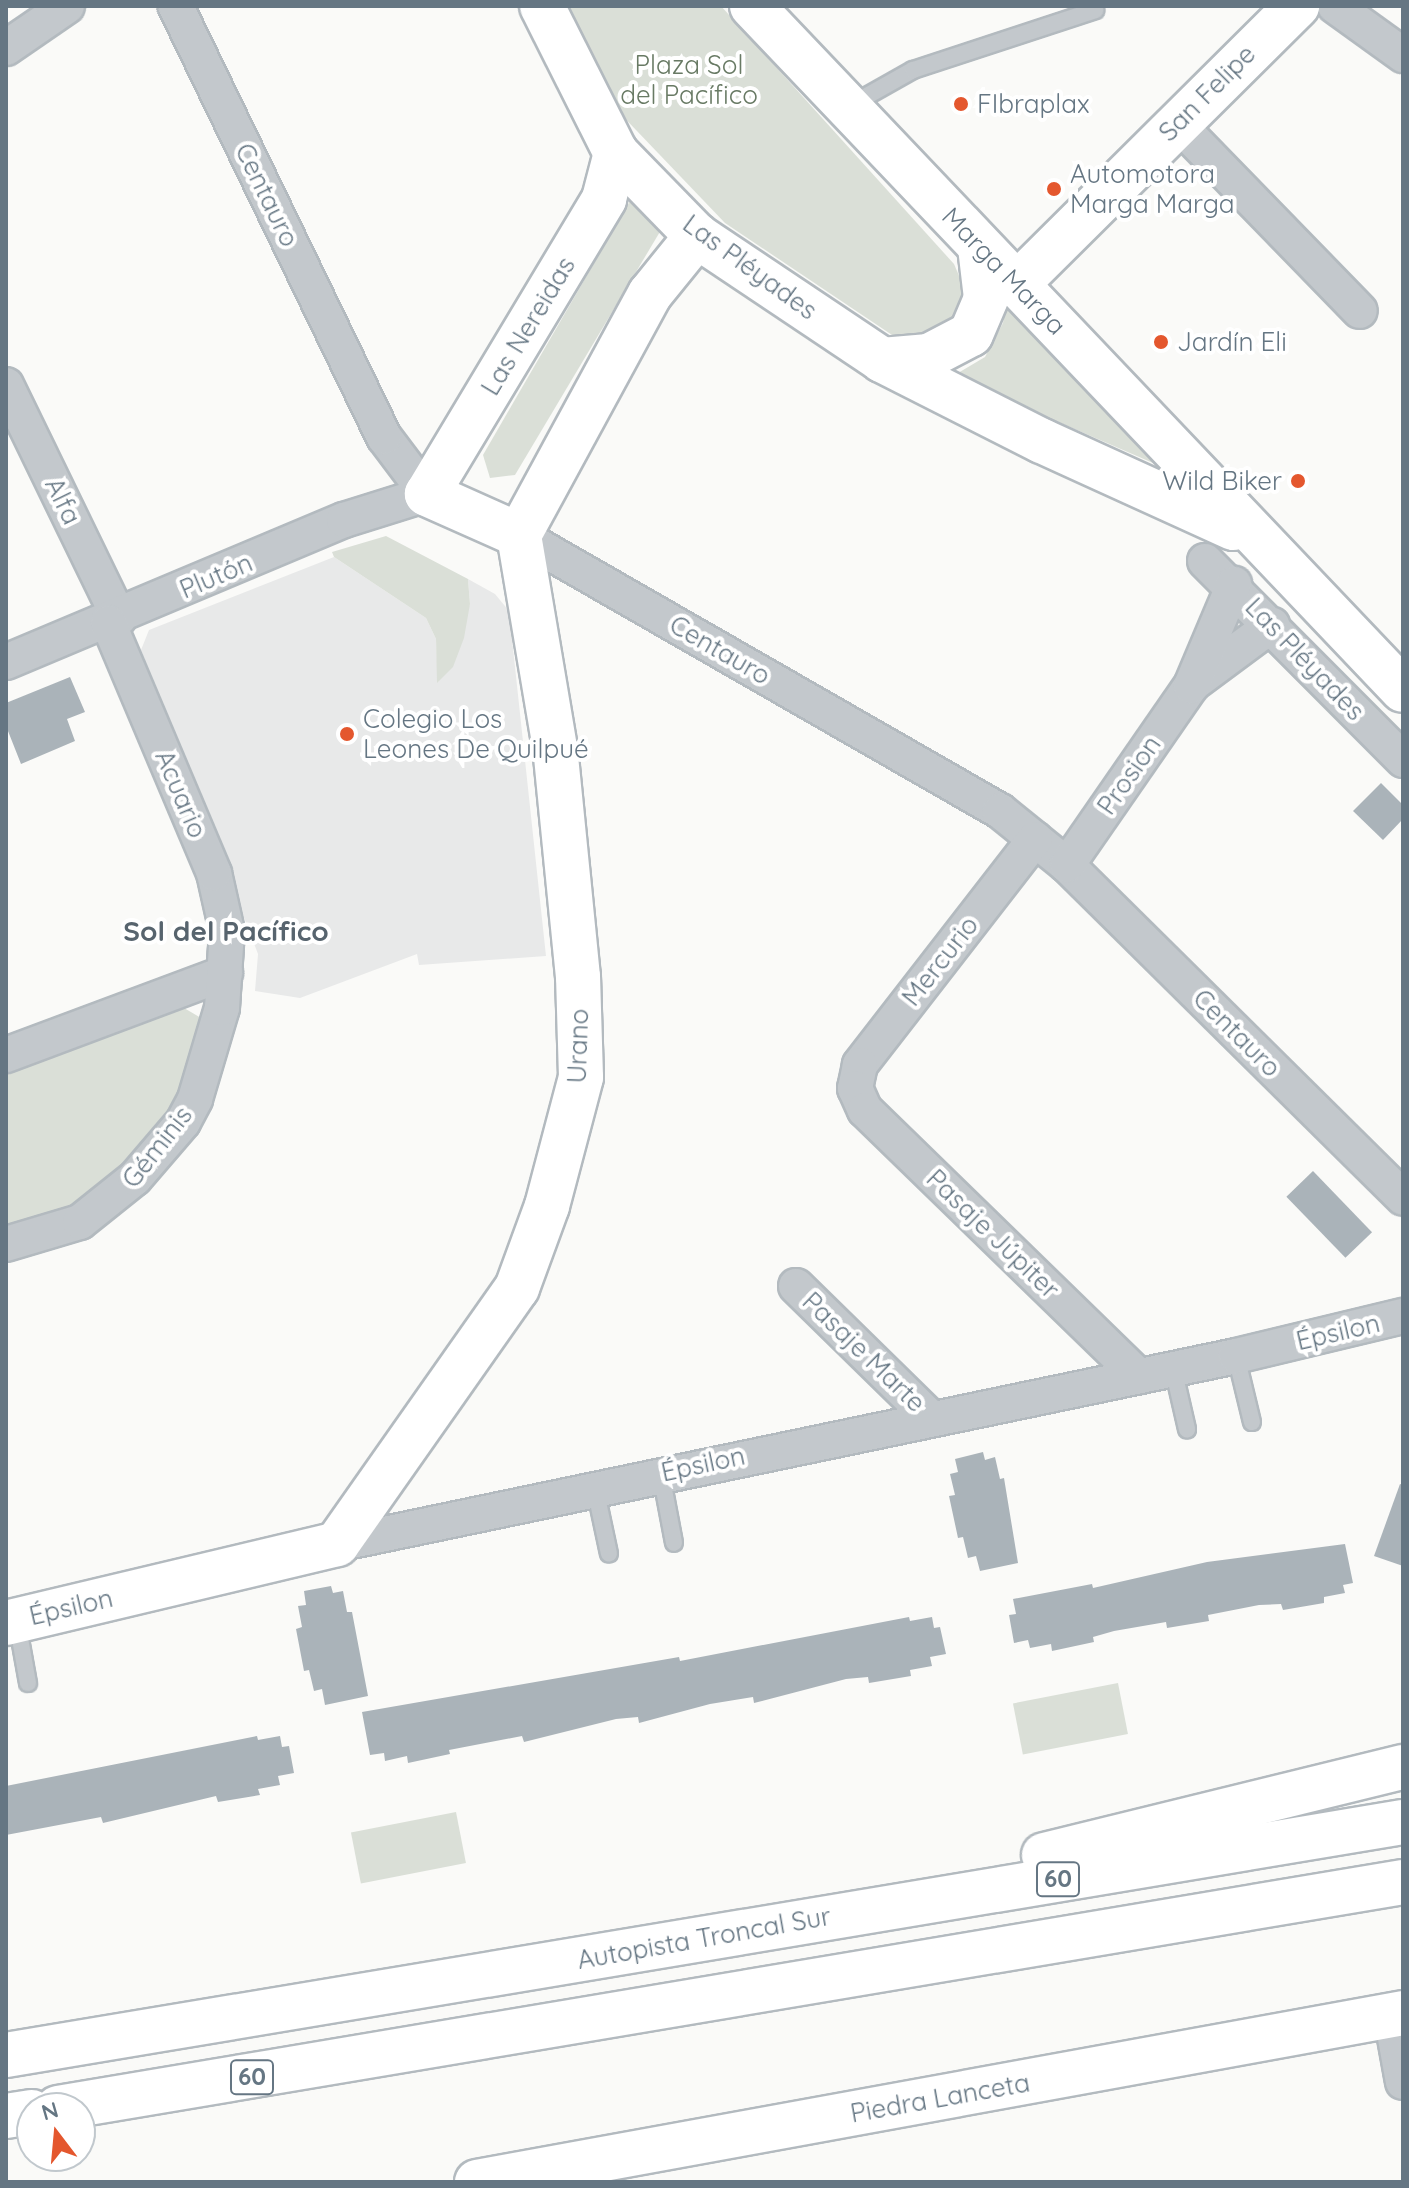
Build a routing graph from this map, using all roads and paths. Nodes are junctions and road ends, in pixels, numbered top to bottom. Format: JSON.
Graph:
{"nodes":[{"id":1,"x":67,"y":6,"type":"edge"},
{"id":2,"x":176,"y":6,"type":"edge"},
{"id":3,"x":542,"y":6,"type":"edge"},
{"id":4,"x":752,"y":6,"type":"edge"},
{"id":5,"x":1297,"y":6,"type":"edge"},
{"id":6,"x":1335,"y":6,"type":"edge"},
{"id":7,"x":1095,"y":10,"type":"dead end"},
{"id":8,"x":6,"y":48,"type":"edge"},
{"id":9,"x":1403,"y":55,"type":"edge"},
{"id":10,"x":847,"y":107,"type":"junction"},
{"id":11,"x":1177,"y":123,"type":"junction"},
{"id":12,"x":616,"y":153,"type":"junction"},
{"id":13,"x":697,"y":236,"type":"junction"},
{"id":14,"x":980,"y":247,"type":"junction"},
{"id":15,"x":1017,"y":284,"type":"junction"},
{"id":16,"x":1360,"y":311,"type":"dead end"},
{"id":17,"x":882,"y":360,"type":"junction"},
{"id":18,"x":6,"y":385,"type":"edge"},
{"id":19,"x":1042,"y":441,"type":"joint"},
{"id":20,"x":427,"y":494,"type":"junction"},
{"id":21,"x":519,"y":535,"type":"junction"},
{"id":22,"x":1254,"y":537,"type":"junction"},
{"id":23,"x":1205,"y":561,"type":"dead end"},
{"id":24,"x":1234,"y":584,"type":"junction"},
{"id":25,"x":114,"y":620,"type":"junction"},
{"id":26,"x":1272,"y":625,"type":"junction"},
{"id":27,"x":6,"y":662,"type":"edge"},
{"id":28,"x":1191,"y":686,"type":"junction"},
{"id":29,"x":1403,"y":690,"type":"edge"},
{"id":30,"x":1403,"y":760,"type":"edge"},
{"id":31,"x":1035,"y":839,"type":"junction"},
{"id":32,"x":1067,"y":865,"type":"junction"},
{"id":33,"x":225,"y":973,"type":"junction"},
{"id":34,"x":6,"y":1055,"type":"edge"},
{"id":35,"x":855,"y":1088,"type":"joint"},
{"id":36,"x":1403,"y":1198,"type":"edge"},
{"id":37,"x":6,"y":1244,"type":"edge"},
{"id":38,"x":796,"y":1286,"type":"dead end"},
{"id":39,"x":1403,"y":1316,"type":"edge"},
{"id":40,"x":1236,"y":1356,"type":"junction"},
{"id":41,"x":1173,"y":1368,"type":"junction"},
{"id":42,"x":1139,"y":1376,"type":"junction"},
{"id":43,"x":931,"y":1418,"type":"junction"},
{"id":44,"x":1252,"y":1422,"type":"dead end"},
{"id":45,"x":1187,"y":1429,"type":"dead end"},
{"id":46,"x":661,"y":1473,"type":"junction"},
{"id":47,"x":595,"y":1488,"type":"junction"},
{"id":48,"x":674,"y":1543,"type":"dead end"},
{"id":49,"x":337,"y":1544,"type":"junction"},
{"id":50,"x":609,"y":1554,"type":"dead end"},
{"id":51,"x":11,"y":1622,"type":"edge"},
{"id":52,"x":28,"y":1683,"type":"dead end"},
{"id":53,"x":1403,"y":1767,"type":"edge"},
{"id":54,"x":1403,"y":1822,"type":"edge"},
{"id":55,"x":1403,"y":1882,"type":"edge"},
{"id":56,"x":712,"y":1937,"type":"junction"},
{"id":57,"x":1397,"y":2014,"type":"edge"},
{"id":58,"x":6,"y":2055,"type":"edge"},
{"id":59,"x":1403,"y":2082,"type":"edge"},
{"id":60,"x":96,"y":2102,"type":"edge"},
{"id":61,"x":477,"y":2182,"type":"edge"}],
"edges":[{"from":1,"to":8,"type":"street"},
{"from":2,"to":20,"type":"street","name":"Centauro"},
{"from":3,"to":12,"type":"main road","name":"Las Pléyades"},
{"from":4,"to":10,"type":"main road","name":"Marga Marga"},
{"from":5,"to":11,"type":"main road","name":"San Felipe"},
{"from":6,"to":9,"type":"street"},
{"from":7,"to":10,"type":"lane"},
{"from":10,"to":14,"type":"main road","name":"Marga Marga"},
{"from":11,"to":15,"type":"main road","name":"San Felipe"},
{"from":11,"to":16,"type":"street"},
{"from":12,"to":13,"type":"main road","name":"Las Pléyades"},
{"from":12,"to":20,"type":"main road","name":"Las Nereidas"},
{"from":13,"to":17,"type":"main road","name":"Las Pléyades"},
{"from":13,"to":21,"type":"main road"},
{"from":14,"to":15,"type":"main road","name":"Marga Marga"},
{"from":14,"to":17,"type":"main road"},
{"from":15,"to":22,"type":"main road","name":"Marga Marga"},
{"from":17,"to":19,"type":"main road","name":"Las Pléyades"},
{"from":18,"to":25,"type":"street","name":"Alfa"},
{"from":19,"to":22,"type":"main road","name":"Marga Marga"},
{"from":20,"to":21,"type":"main road","name":"Centauro"},
{"from":20,"to":25,"type":"street","name":"Plutón"},
{"from":21,"to":31,"type":"street","name":"Centauro"},
{"from":21,"to":49,"type":"main road","name":"Urano"},
{"from":22,"to":29,"type":"main road","name":"Marga Marga"},
{"from":23,"to":24,"type":"street","name":"Las Pléyades"},
{"from":24,"to":26,"type":"street","name":"Las Pléyades"},
{"from":24,"to":28,"type":"street","name":"Prosion"},
{"from":25,"to":27,"type":"street","name":"Plutón"},
{"from":25,"to":33,"type":"street","name":"Acuario"},
{"from":26,"to":28,"type":"street","name":"Prosion"},
{"from":26,"to":30,"type":"street","name":"Las Pléyades"},
{"from":28,"to":32,"type":"street","name":"Prosion"},
{"from":31,"to":32,"type":"street","name":"Centauro"},
{"from":31,"to":35,"type":"street","name":"Mercurio"},
{"from":32,"to":36,"type":"street","name":"Centauro"},
{"from":33,"to":34,"type":"street"},
{"from":33,"to":37,"type":"street","name":"Géminis"},
{"from":35,"to":42,"type":"street","name":"Pasaje Júpiter"},
{"from":38,"to":43,"type":"street","name":"Pasaje Marte"},
{"from":39,"to":40,"type":"street","name":"Épsilon"},
{"from":40,"to":41,"type":"street","name":"Épsilon"},
{"from":40,"to":44,"type":"lane"},
{"from":41,"to":42,"type":"street","name":"Épsilon"},
{"from":41,"to":45,"type":"lane"},
{"from":42,"to":43,"type":"street","name":"Épsilon"},
{"from":43,"to":46,"type":"street","name":"Épsilon"},
{"from":46,"to":47,"type":"street","name":"Épsilon"},
{"from":46,"to":48,"type":"lane"},
{"from":47,"to":49,"type":"street","name":"Épsilon"},
{"from":47,"to":50,"type":"lane"},
{"from":49,"to":51,"type":"main road","name":"Épsilon"},
{"from":51,"to":52,"type":"lane"},
{"from":53,"to":56,"type":"main road"},
{"from":54,"to":56,"type":"main road","name":"Autopista Troncal Sur","number":"60"},
{"from":55,"to":60,"type":"main road","number":"60"},
{"from":56,"to":58,"type":"main road","name":"Autopista Troncal Sur","number":"60"},
{"from":57,"to":59,"type":"street"},
{"from":57,"to":61,"type":"main road","name":"Piedra Lanceta"}]}
